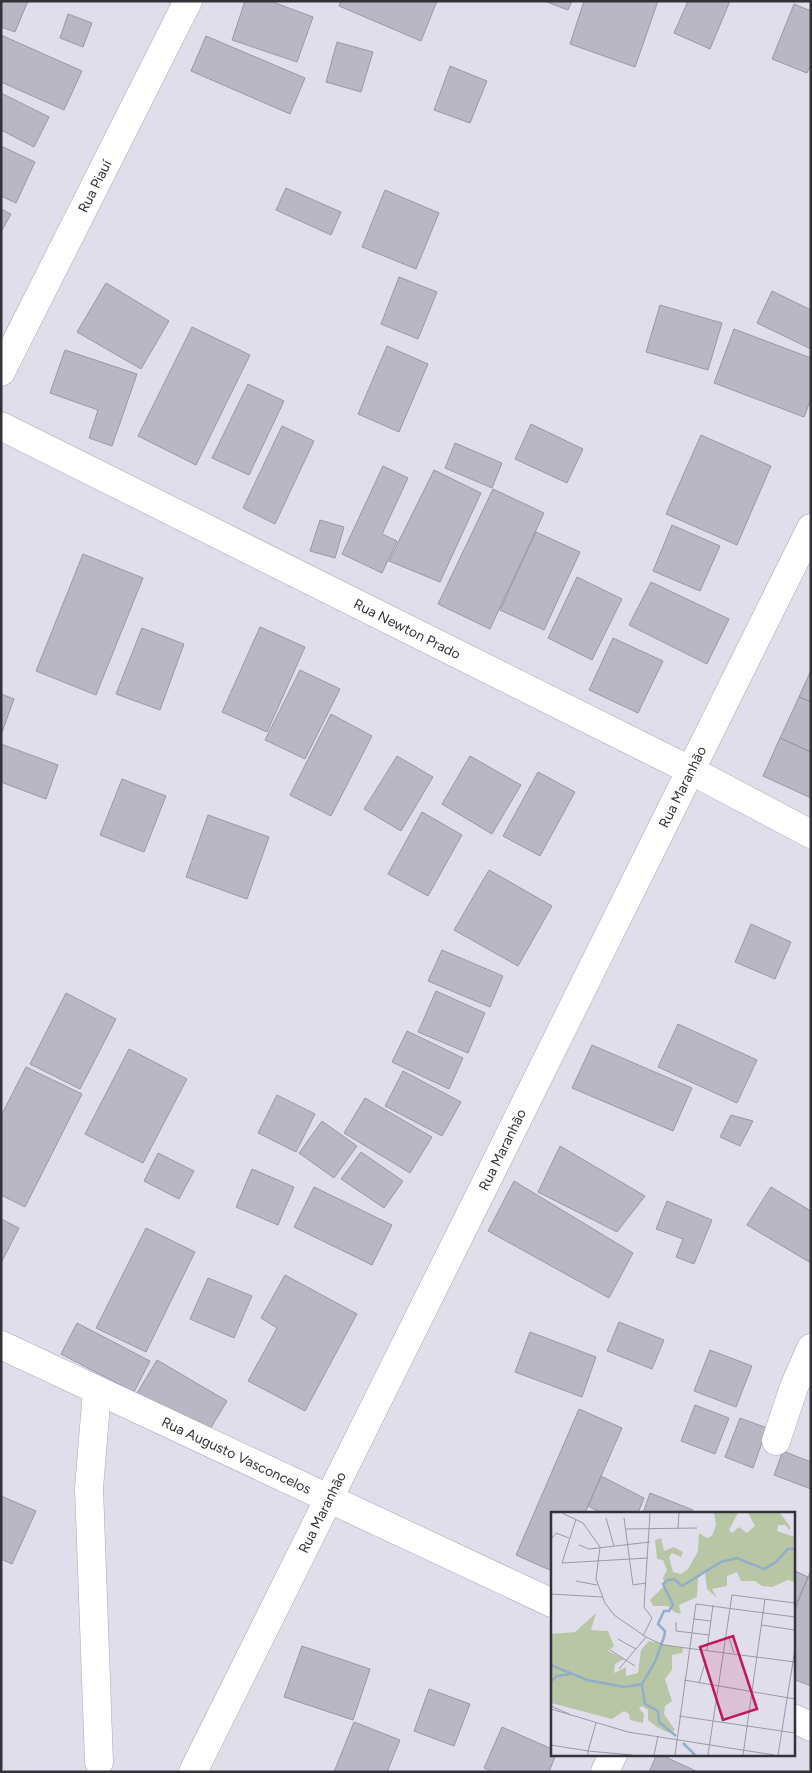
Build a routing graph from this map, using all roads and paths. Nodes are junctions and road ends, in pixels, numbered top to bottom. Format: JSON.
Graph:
{"nodes":[{"id":1,"x":188,"y":1,"type":"edge"},
{"id":2,"x":1,"y":372,"type":"edge"},
{"id":3,"x":1,"y":426,"type":"edge"},
{"id":4,"x":811,"y":528,"type":"edge"},
{"id":5,"x":690,"y":770,"type":"junction"},
{"id":6,"x":811,"y":834,"type":"edge"},
{"id":7,"x":1,"y":1345,"type":"edge"},
{"id":8,"x":811,"y":1348,"type":"edge"},
{"id":9,"x":97,"y":1391,"type":"junction"},
{"id":10,"x":776,"y":1441,"type":"dead end"},
{"id":11,"x":329,"y":1500,"type":"junction"},
{"id":12,"x":551,"y":1603,"type":"edge"},
{"id":13,"x":794,"y":1718,"type":"edge"},
{"id":14,"x":811,"y":1726,"type":"edge"},
{"id":15,"x":612,"y":1756,"type":"edge"},
{"id":16,"x":98,"y":1762,"type":"dead end"},
{"id":17,"x":193,"y":1772,"type":"edge"},
{"id":18,"x":605,"y":1772,"type":"edge"}],
"edges":[{"from":1,"to":2,"type":"street","name":"Rua Piauí"},
{"from":3,"to":5,"type":"street","name":"Rua Newton Prado"},
{"from":4,"to":5,"type":"street","name":"Rua Maranhão"},
{"from":5,"to":6,"type":"street","name":"Rua Newton Prado"},
{"from":5,"to":11,"type":"street","name":"Rua Maranhão"},
{"from":7,"to":9,"type":"street","name":"Rua Augusto Vasconcelos"},
{"from":8,"to":10,"type":"street"},
{"from":9,"to":11,"type":"street","name":"Rua Augusto Vasconcelos"},
{"from":9,"to":16,"type":"street"},
{"from":11,"to":12,"type":"street","name":"Rua Augusto Vasconcelos"},
{"from":11,"to":17,"type":"street","name":"Rua Maranhão"},
{"from":13,"to":14,"type":"street"},
{"from":15,"to":18,"type":"street"}]}
